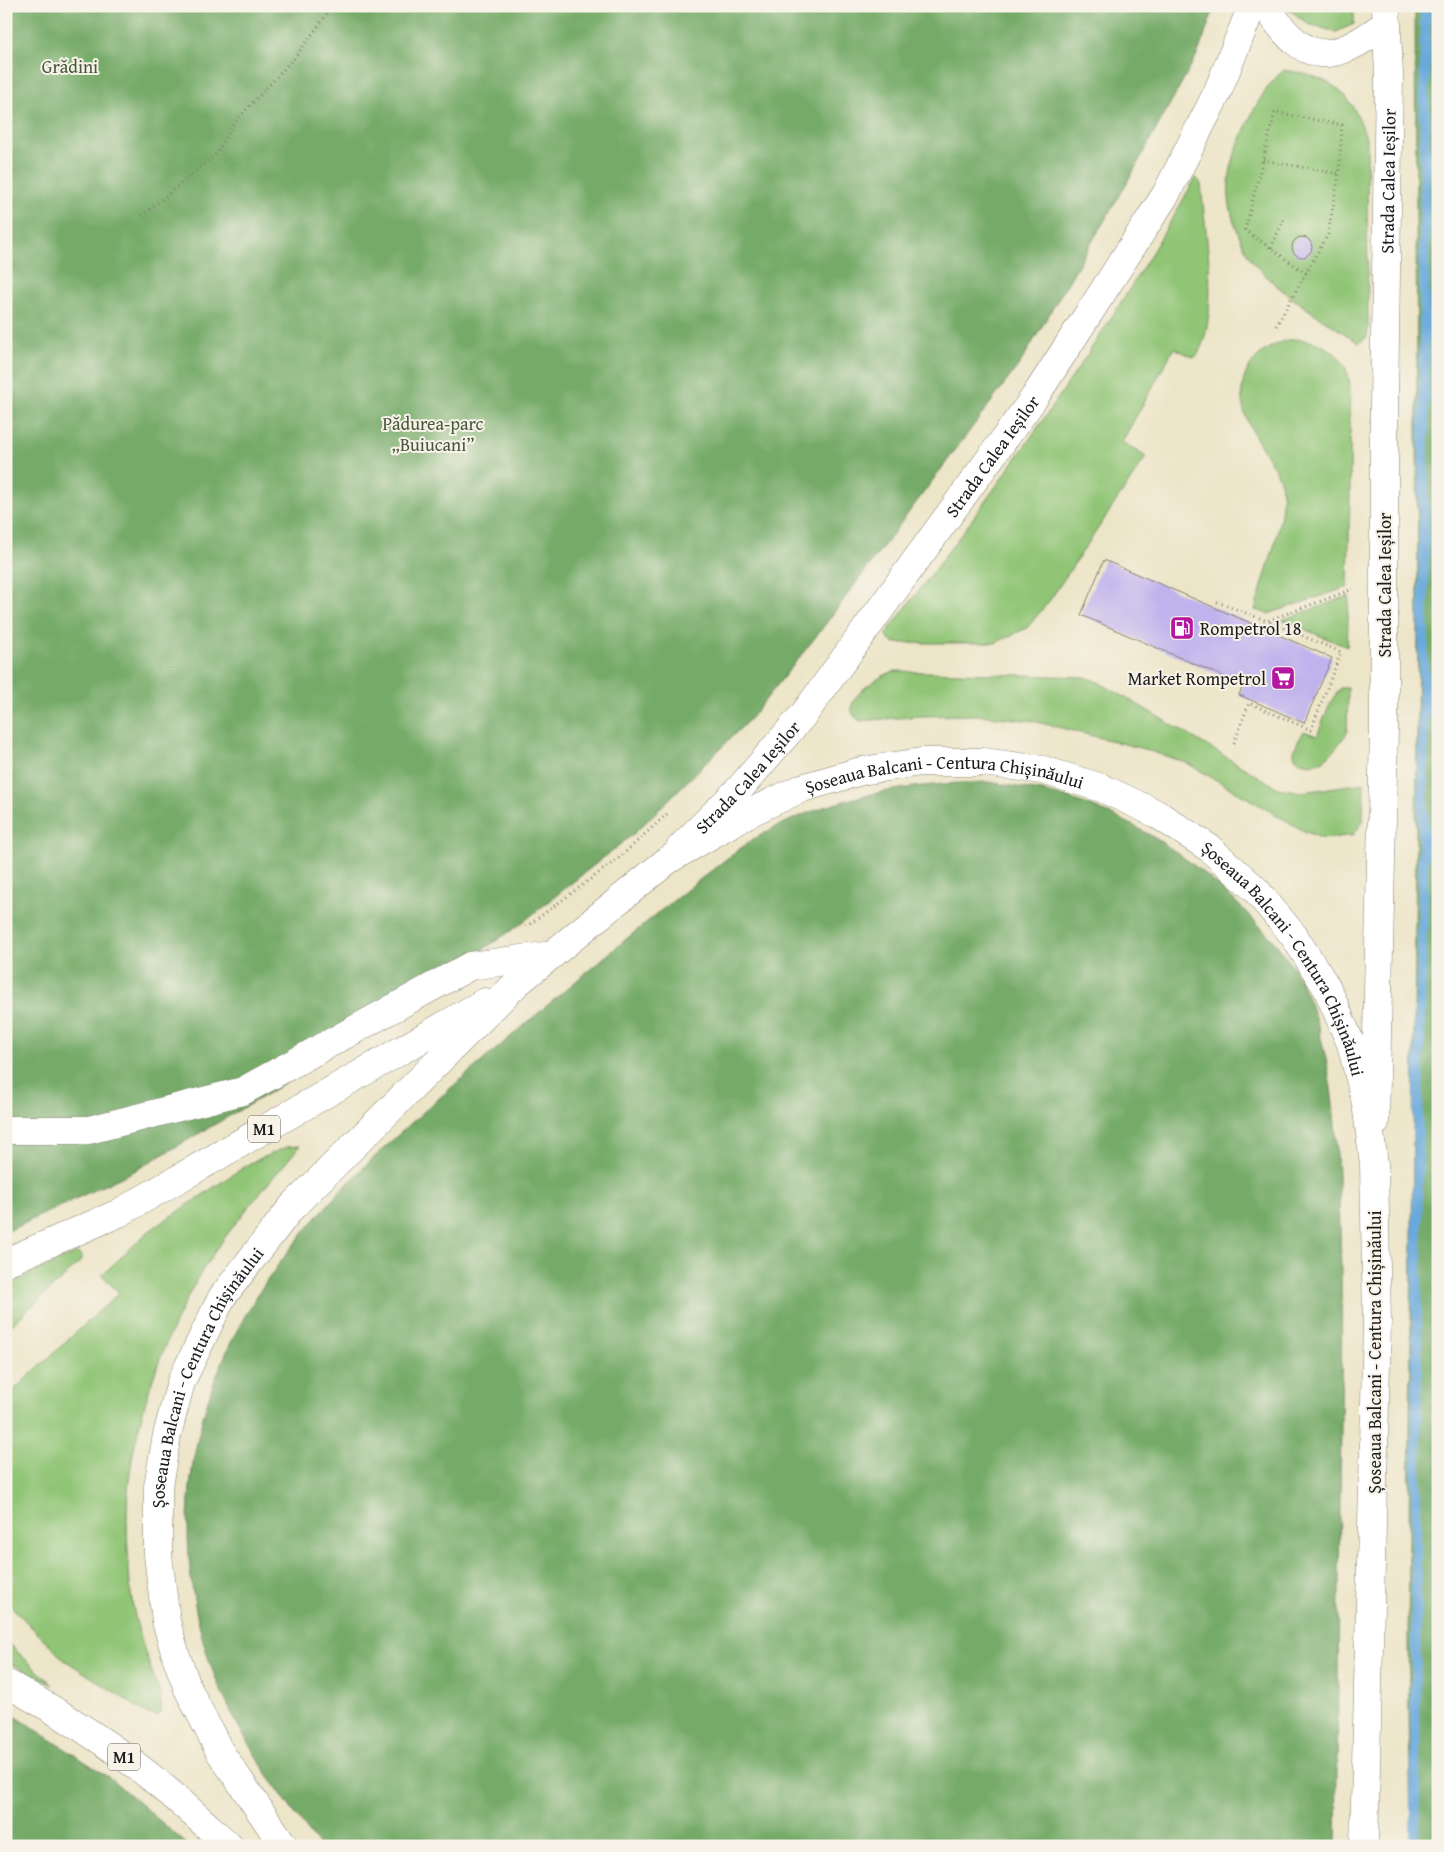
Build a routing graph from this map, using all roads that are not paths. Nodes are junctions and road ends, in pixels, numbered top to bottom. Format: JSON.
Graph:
{"nodes":[{"id":1,"x":1252,"y":6,"type":"edge"},
{"id":2,"x":1266,"y":6,"type":"edge"},
{"id":3,"x":1387,"y":14,"type":"edge"},
{"id":4,"x":668,"y":860,"type":"junction"},
{"id":5,"x":552,"y":954,"type":"junction"},
{"id":6,"x":516,"y":984,"type":"junction"},
{"id":7,"x":6,"y":1130,"type":"edge"},
{"id":8,"x":1374,"y":1164,"type":"junction"},
{"id":9,"x":6,"y":1262,"type":"edge"},
{"id":10,"x":6,"y":1683,"type":"edge"},
{"id":11,"x":229,"y":1846,"type":"edge"},
{"id":12,"x":284,"y":1846,"type":"edge"},
{"id":13,"x":1364,"y":1846,"type":"edge"}],
"edges":[{"from":1,"to":4,"type":"main road","name":"Strada Calea Ieșilor"},
{"from":2,"to":3,"type":"main road"},
{"from":3,"to":8,"type":"main road","name":"Strada Calea Ieșilor"},
{"from":4,"to":5,"type":"main road","name":"Șoseaua Balcani - Centura Chișinăului"},
{"from":4,"to":8,"type":"main road","name":"Șoseaua Balcani - Centura Chișinăului"},
{"from":5,"to":6,"type":"main road","name":"Șoseaua Balcani - Centura Chișinăului"},
{"from":5,"to":7,"type":"main road"},
{"from":6,"to":9,"type":"main road","name":"Șoseaua Balcani - Centura Chișinăului","number":"M1"},
{"from":6,"to":12,"type":"main road","name":"Șoseaua Balcani - Centura Chișinăului"},
{"from":8,"to":13,"type":"main road","name":"Șoseaua Balcani - Centura Chișinăului"},
{"from":10,"to":11,"type":"main road","number":"M1"}]}
